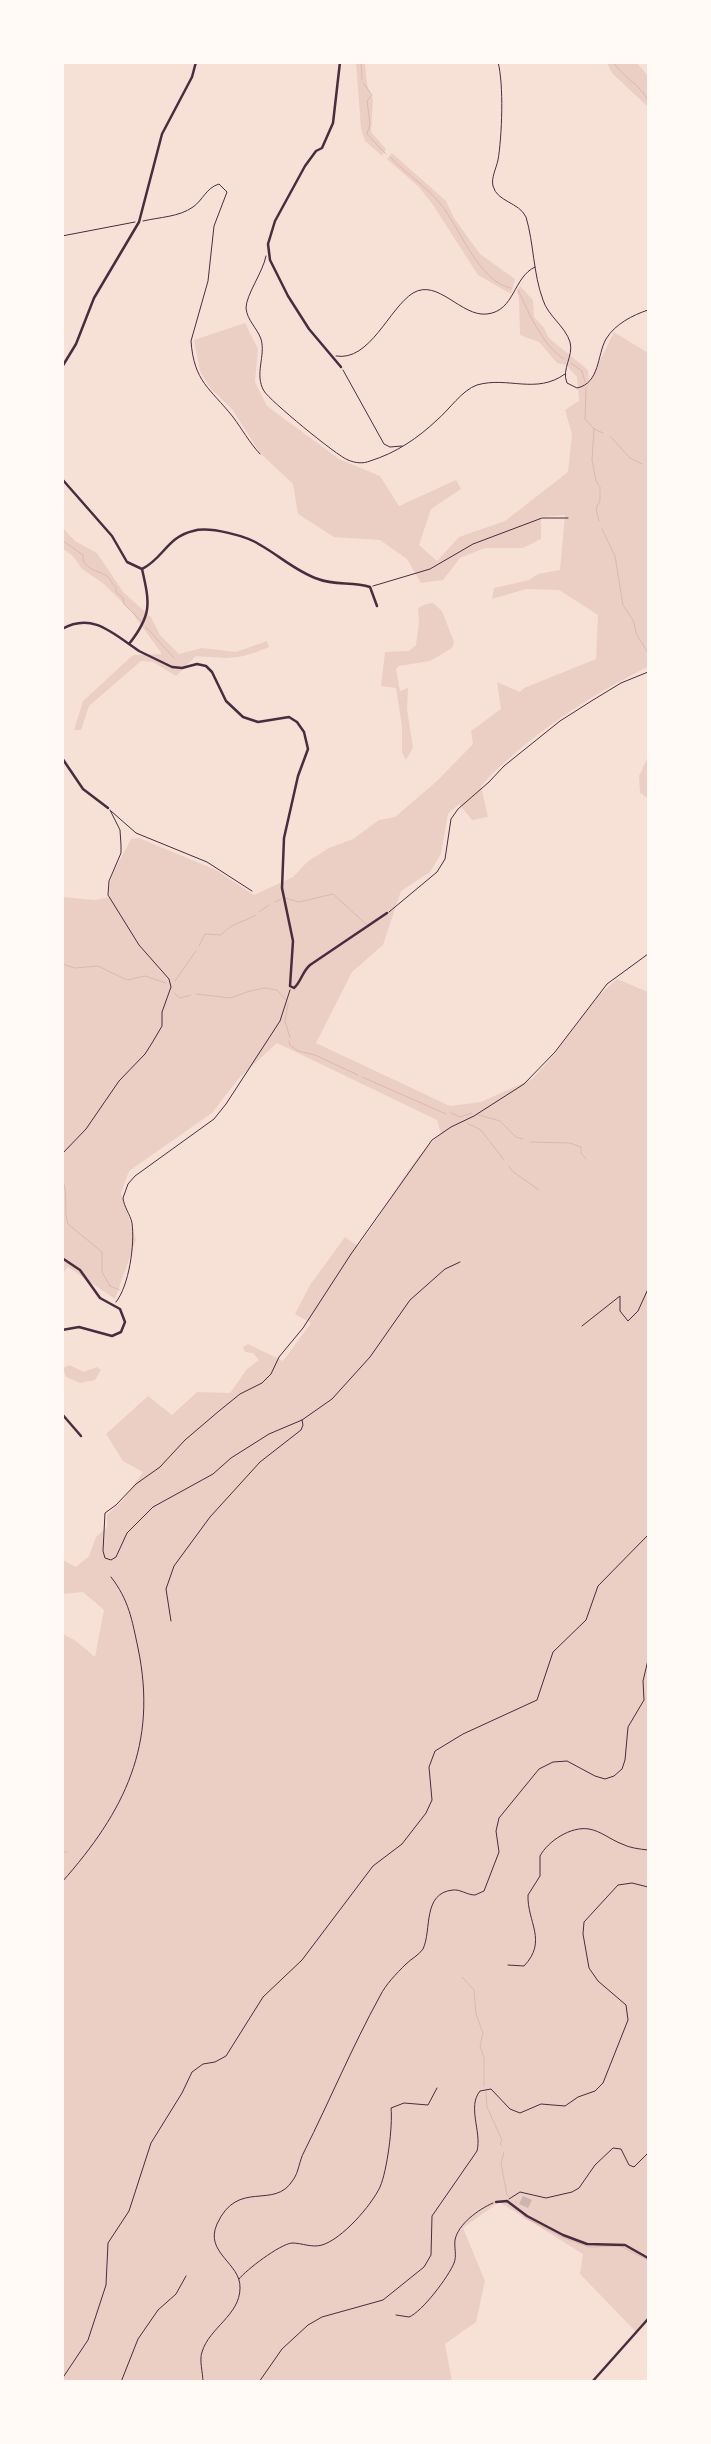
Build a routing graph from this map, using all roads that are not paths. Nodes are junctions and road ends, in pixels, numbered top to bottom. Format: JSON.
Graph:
{"nodes":[{"id":1,"x":196,"y":62,"type":"edge"},
{"id":2,"x":340,"y":62,"type":"edge"},
{"id":3,"x":62,"y":367,"type":"edge"},
{"id":4,"x":341,"y":367,"type":"road end"},
{"id":5,"x":62,"y":479,"type":"edge"},
{"id":6,"x":142,"y":568,"type":"junction"},
{"id":7,"x":377,"y":606,"type":"dead end"},
{"id":8,"x":62,"y":629,"type":"edge"},
{"id":9,"x":129,"y":644,"type":"junction"},
{"id":10,"x":62,"y":758,"type":"edge"},
{"id":11,"x":109,"y":809,"type":"road end"},
{"id":12,"x":387,"y":913,"type":"road end"},
{"id":13,"x":62,"y":1258,"type":"edge"},
{"id":14,"x":62,"y":1330,"type":"edge"},
{"id":15,"x":62,"y":1414,"type":"edge"},
{"id":16,"x":81,"y":1436,"type":"dead end"},
{"id":17,"x":496,"y":2202,"type":"road end"},
{"id":18,"x":648,"y":2258,"type":"edge"},
{"id":19,"x":648,"y":2319,"type":"edge"},
{"id":20,"x":592,"y":2382,"type":"edge"}],
"edges":[{"from":1,"to":3,"type":"street"},
{"from":2,"to":4,"type":"street"},
{"from":5,"to":6,"type":"street"},
{"from":6,"to":7,"type":"street"},
{"from":6,"to":9,"type":"street"},
{"from":8,"to":9,"type":"street"},
{"from":9,"to":12,"type":"street"},
{"from":10,"to":11,"type":"street"},
{"from":13,"to":14,"type":"street"},
{"from":15,"to":16,"type":"street"},
{"from":17,"to":18,"type":"street"},
{"from":19,"to":20,"type":"street"}]}
